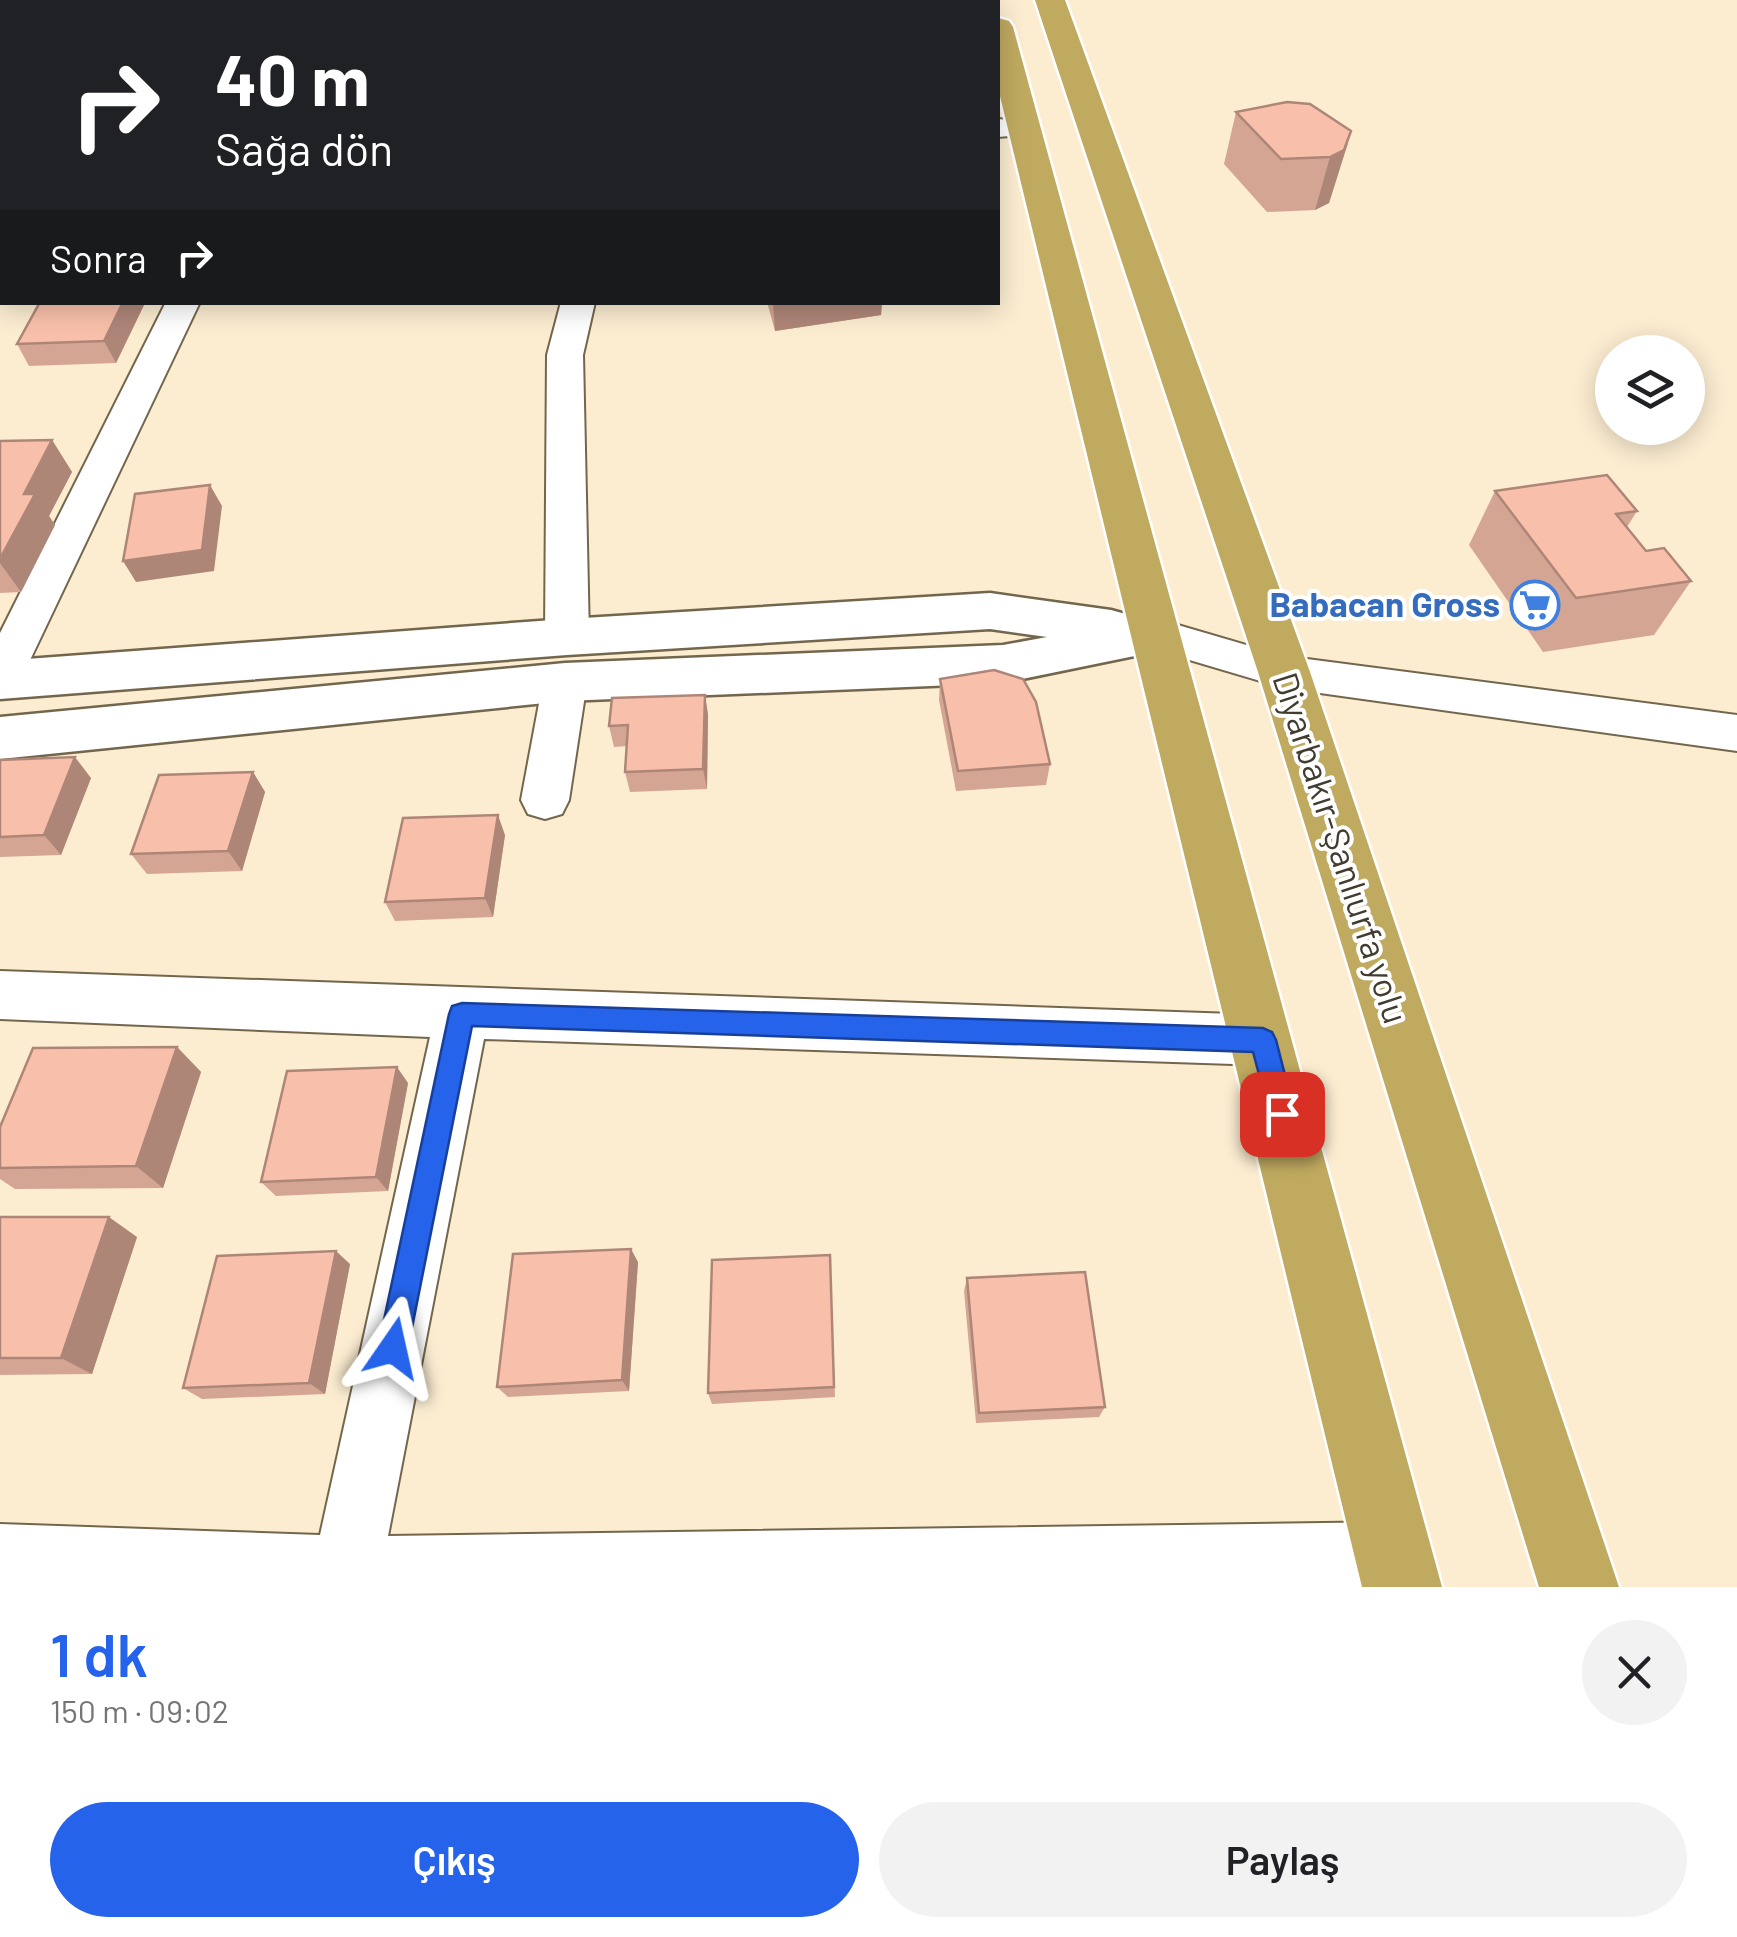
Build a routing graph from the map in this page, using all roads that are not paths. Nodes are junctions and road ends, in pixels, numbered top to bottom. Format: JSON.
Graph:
{"nodes":[{"id":1,"x":1050,"y":0,"type":"edge"},
{"id":2,"x":1000,"y":43,"type":"edge"},
{"id":3,"x":1011,"y":128,"type":"edge"},
{"id":4,"x":182,"y":305,"type":"edge"},
{"id":5,"x":577,"y":305,"type":"edge"},
{"id":6,"x":1154,"y":634,"type":"junction"},
{"id":7,"x":566,"y":660,"type":"junction"},
{"id":8,"x":1284,"y":672,"type":"junction"},
{"id":9,"x":0,"y":679,"type":"edge"},
{"id":10,"x":1737,"y":733,"type":"edge"},
{"id":11,"x":0,"y":738,"type":"edge"},
{"id":12,"x":545,"y":800,"type":"dead end"},
{"id":13,"x":0,"y":994,"type":"edge"},
{"id":14,"x":462,"y":1014,"type":"junction"},
{"id":15,"x":1263,"y":1040,"type":"junction"},
{"id":16,"x":33,"y":1568,"type":"edge"},
{"id":17,"x":1399,"y":1572,"type":"edge"},
{"id":18,"x":869,"y":1574,"type":"edge"},
{"id":19,"x":346,"y":1579,"type":"edge"},
{"id":20,"x":1578,"y":1587,"type":"edge"}],
"edges":[{"from":1,"to":8,"type":"highway","name":"Diyarbakır-Şanlıurfa yolu"},
{"from":2,"to":3,"type":"highway"},
{"from":3,"to":6,"type":"highway"},
{"from":4,"to":9,"type":"street"},
{"from":5,"to":7,"type":"street"},
{"from":6,"to":7,"type":"street"},
{"from":6,"to":8,"type":"street"},
{"from":6,"to":15,"type":"highway"},
{"from":7,"to":9,"type":"street"},
{"from":7,"to":11,"type":"street"},
{"from":7,"to":12,"type":"street"},
{"from":8,"to":10,"type":"street"},
{"from":8,"to":20,"type":"highway","name":"Diyarbakır-Şanlıurfa yolu"},
{"from":13,"to":14,"type":"street"},
{"from":14,"to":15,"type":"street"},
{"from":14,"to":19,"type":"street"},
{"from":15,"to":17,"type":"highway"},
{"from":16,"to":19,"type":"street"},
{"from":17,"to":18,"type":"street"},
{"from":18,"to":19,"type":"street"}]}
